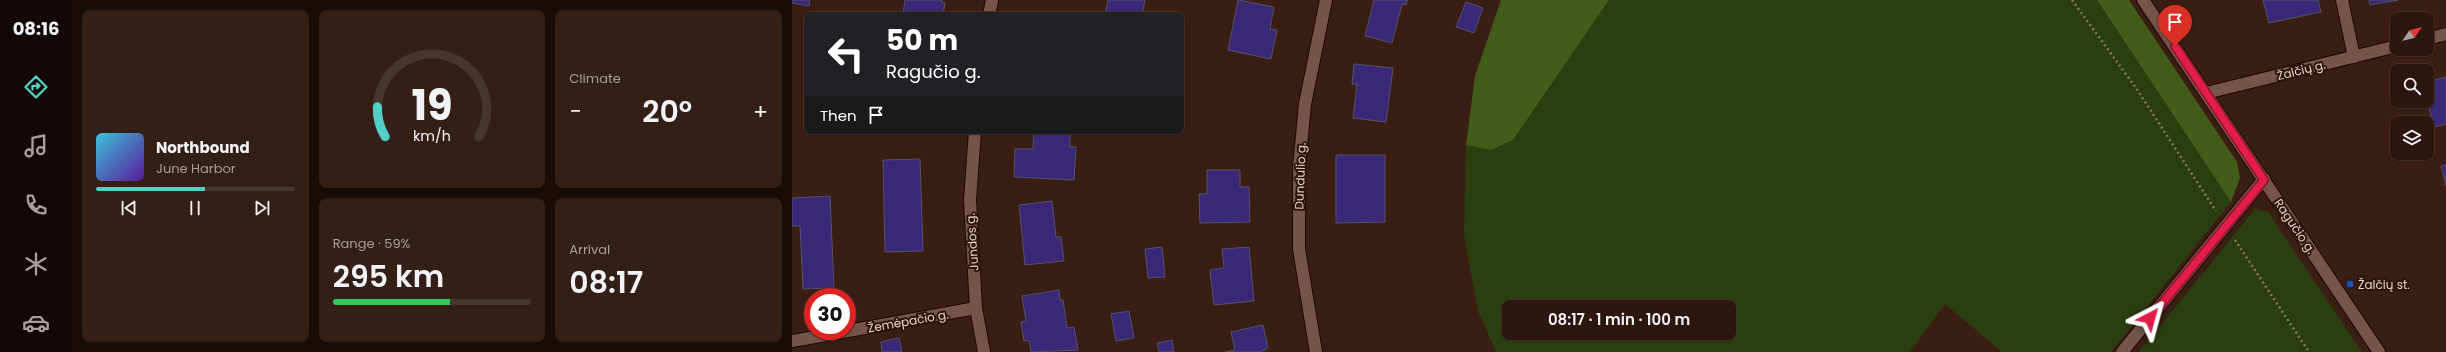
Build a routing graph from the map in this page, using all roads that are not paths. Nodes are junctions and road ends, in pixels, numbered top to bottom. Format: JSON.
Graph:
{"nodes":[{"id":1,"x":992,"y":0,"type":"edge"},
{"id":2,"x":1326,"y":0,"type":"edge"},
{"id":3,"x":2143,"y":0,"type":"edge"},
{"id":4,"x":2342,"y":0,"type":"edge"},
{"id":5,"x":990,"y":12,"type":"edge"},
{"id":6,"x":2446,"y":34,"type":"edge"},
{"id":7,"x":2434,"y":37,"type":"edge"},
{"id":8,"x":2390,"y":48,"type":"edge"},
{"id":9,"x":2354,"y":57,"type":"junction"},
{"id":10,"x":2206,"y":93,"type":"junction"},
{"id":11,"x":975,"y":134,"type":"edge"},
{"id":12,"x":2264,"y":180,"type":"junction"},
{"id":13,"x":976,"y":308,"type":"junction"},
{"id":14,"x":792,"y":341,"type":"edge"},
{"id":15,"x":984,"y":352,"type":"edge"},
{"id":16,"x":1316,"y":352,"type":"edge"},
{"id":17,"x":2122,"y":352,"type":"edge"},
{"id":18,"x":2379,"y":352,"type":"edge"}],
"edges":[{"from":1,"to":5,"type":"street"},
{"from":2,"to":16,"type":"street","name":"Dundulio g."},
{"from":3,"to":10,"type":"street","name":"Ragučio g."},
{"from":4,"to":9,"type":"street"},
{"from":6,"to":7,"type":"street"},
{"from":8,"to":9,"type":"street","name":"Žalčių g."},
{"from":9,"to":10,"type":"street","name":"Žalčių g."},
{"from":10,"to":12,"type":"street","name":"Ragučio g."},
{"from":11,"to":13,"type":"street","name":"Jundos g."},
{"from":12,"to":17,"type":"street"},
{"from":12,"to":18,"type":"street","name":"Ragučio g."},
{"from":13,"to":14,"type":"street","name":"Žemėpačio g."},
{"from":13,"to":15,"type":"street","name":"Jundos g."}]}
